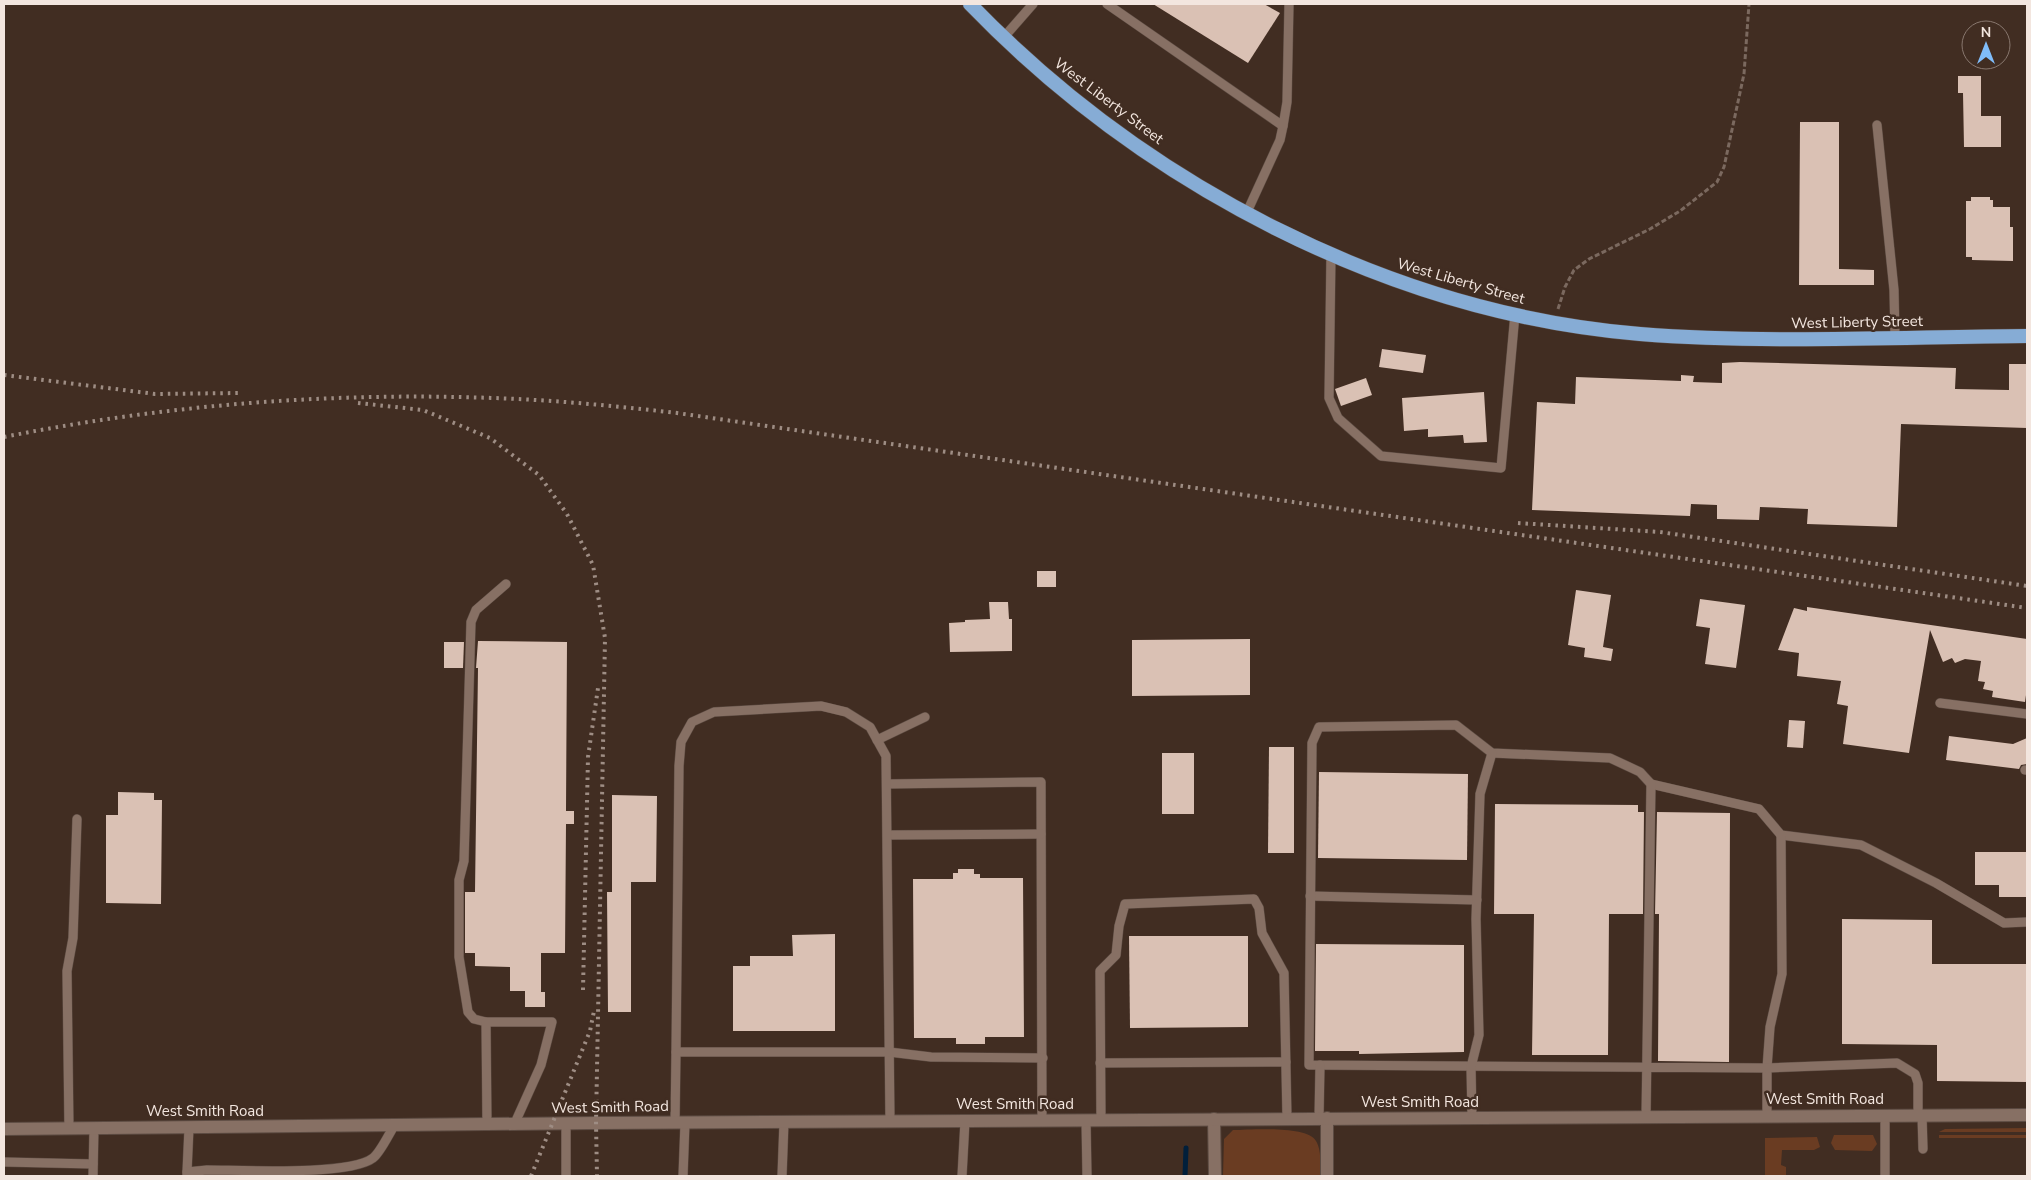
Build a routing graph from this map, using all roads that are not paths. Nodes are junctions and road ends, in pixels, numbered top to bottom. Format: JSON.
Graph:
{"nodes":[{"id":1,"x":970,"y":4,"type":"edge"},
{"id":2,"x":1033,"y":4,"type":"edge"},
{"id":3,"x":1107,"y":4,"type":"edge"},
{"id":4,"x":1289,"y":4,"type":"edge"},
{"id":5,"x":1004,"y":37,"type":"junction"},
{"id":6,"x":1877,"y":125,"type":"dead end"},
{"id":7,"x":1283,"y":126,"type":"junction"},
{"id":8,"x":1247,"y":212,"type":"junction"},
{"id":9,"x":1331,"y":254,"type":"junction"},
{"id":10,"x":1515,"y":314,"type":"junction"},
{"id":11,"x":2027,"y":336,"type":"edge"},
{"id":12,"x":1895,"y":338,"type":"junction"},
{"id":13,"x":506,"y":584,"type":"dead end"},
{"id":14,"x":1940,"y":704,"type":"dead end"},
{"id":15,"x":2027,"y":714,"type":"edge"},
{"id":16,"x":925,"y":717,"type":"dead end"},
{"id":17,"x":877,"y":740,"type":"junction"},
{"id":18,"x":1492,"y":753,"type":"junction"},
{"id":19,"x":887,"y":784,"type":"junction"},
{"id":20,"x":1651,"y":784,"type":"junction"},
{"id":21,"x":77,"y":819,"type":"dead end"},
{"id":22,"x":1041,"y":834,"type":"junction"},
{"id":23,"x":888,"y":835,"type":"junction"},
{"id":24,"x":1781,"y":835,"type":"junction"},
{"id":25,"x":1310,"y":896,"type":"junction"},
{"id":26,"x":1477,"y":900,"type":"junction"},
{"id":27,"x":2027,"y":922,"type":"edge"},
{"id":28,"x":486,"y":1022,"type":"junction"},
{"id":29,"x":676,"y":1052,"type":"junction"},
{"id":30,"x":889,"y":1052,"type":"junction"},
{"id":31,"x":1042,"y":1058,"type":"junction"},
{"id":32,"x":1286,"y":1062,"type":"junction"},
{"id":33,"x":1100,"y":1063,"type":"junction"},
{"id":34,"x":1320,"y":1066,"type":"junction"},
{"id":35,"x":1471,"y":1066,"type":"junction"},
{"id":36,"x":1646,"y":1068,"type":"junction"},
{"id":37,"x":1767,"y":1068,"type":"junction"},
{"id":38,"x":2027,"y":1114,"type":"edge"},
{"id":39,"x":1885,"y":1115,"type":"junction"},
{"id":40,"x":1920,"y":1115,"type":"junction"},
{"id":41,"x":1767,"y":1116,"type":"junction"},
{"id":42,"x":1646,"y":1117,"type":"junction"},
{"id":43,"x":1287,"y":1118,"type":"junction"},
{"id":44,"x":1323,"y":1118,"type":"junction"},
{"id":45,"x":1472,"y":1118,"type":"junction"},
{"id":46,"x":1214,"y":1119,"type":"junction"},
{"id":47,"x":1042,"y":1120,"type":"junction"},
{"id":48,"x":1086,"y":1120,"type":"junction"},
{"id":49,"x":1101,"y":1120,"type":"junction"},
{"id":50,"x":890,"y":1121,"type":"junction"},
{"id":51,"x":965,"y":1121,"type":"junction"},
{"id":52,"x":784,"y":1122,"type":"junction"},
{"id":53,"x":680,"y":1123,"type":"junction"},
{"id":54,"x":566,"y":1124,"type":"junction"},
{"id":55,"x":487,"y":1125,"type":"junction"},
{"id":56,"x":514,"y":1125,"type":"junction"},
{"id":57,"x":394,"y":1126,"type":"junction"},
{"id":58,"x":69,"y":1128,"type":"junction"},
{"id":59,"x":94,"y":1128,"type":"junction"},
{"id":60,"x":189,"y":1128,"type":"junction"},
{"id":61,"x":4,"y":1129,"type":"edge"},
{"id":62,"x":1923,"y":1149,"type":"dead end"},
{"id":63,"x":4,"y":1162,"type":"edge"},
{"id":64,"x":94,"y":1164,"type":"junction"},
{"id":65,"x":187,"y":1174,"type":"edge"},
{"id":66,"x":93,"y":1176,"type":"edge"},
{"id":67,"x":566,"y":1176,"type":"edge"},
{"id":68,"x":683,"y":1176,"type":"edge"},
{"id":69,"x":782,"y":1176,"type":"edge"},
{"id":70,"x":962,"y":1176,"type":"edge"},
{"id":71,"x":1087,"y":1176,"type":"edge"},
{"id":72,"x":1215,"y":1176,"type":"edge"},
{"id":73,"x":1327,"y":1176,"type":"edge"},
{"id":74,"x":1885,"y":1176,"type":"edge"}],
"edges":[{"from":1,"to":5,"type":"highway","name":"West Liberty Street"},
{"from":2,"to":5,"type":"lane"},
{"from":3,"to":7,"type":"lane"},
{"from":4,"to":7,"type":"lane"},
{"from":5,"to":8,"type":"highway","name":"West Liberty Street"},
{"from":6,"to":12,"type":"lane"},
{"from":7,"to":8,"type":"lane"},
{"from":8,"to":9,"type":"highway","name":"West Liberty Street"},
{"from":9,"to":10,"type":"highway","name":"West Liberty Street"},
{"from":9,"to":10,"type":"lane"},
{"from":10,"to":12,"type":"highway","name":"West Liberty Street"},
{"from":11,"to":12,"type":"highway","name":"West Liberty Street"},
{"from":13,"to":28,"type":"lane"},
{"from":14,"to":15,"type":"lane"},
{"from":16,"to":17,"type":"lane"},
{"from":17,"to":19,"type":"lane"},
{"from":17,"to":29,"type":"lane"},
{"from":18,"to":20,"type":"lane"},
{"from":18,"to":25,"type":"lane"},
{"from":18,"to":26,"type":"lane"},
{"from":19,"to":22,"type":"lane"},
{"from":19,"to":23,"type":"lane"},
{"from":20,"to":24,"type":"lane"},
{"from":20,"to":36,"type":"lane"},
{"from":21,"to":58,"type":"lane"},
{"from":22,"to":23,"type":"lane"},
{"from":22,"to":31,"type":"lane"},
{"from":23,"to":30,"type":"lane"},
{"from":24,"to":27,"type":"lane"},
{"from":24,"to":37,"type":"lane"},
{"from":25,"to":26,"type":"lane"},
{"from":25,"to":34,"type":"lane"},
{"from":26,"to":35,"type":"lane"},
{"from":28,"to":55,"type":"lane"},
{"from":28,"to":56,"type":"lane"},
{"from":29,"to":30,"type":"lane"},
{"from":29,"to":53,"type":"lane"},
{"from":30,"to":31,"type":"lane"},
{"from":30,"to":50,"type":"lane"},
{"from":31,"to":47,"type":"lane"},
{"from":32,"to":33,"type":"lane"},
{"from":32,"to":33,"type":"lane"},
{"from":32,"to":43,"type":"lane"},
{"from":33,"to":49,"type":"lane"},
{"from":34,"to":35,"type":"lane"},
{"from":34,"to":44,"type":"lane"},
{"from":35,"to":36,"type":"lane"},
{"from":35,"to":45,"type":"lane"},
{"from":36,"to":37,"type":"lane"},
{"from":36,"to":42,"type":"lane"},
{"from":37,"to":40,"type":"lane"},
{"from":37,"to":41,"type":"lane"},
{"from":38,"to":40,"type":"street","name":"West Smith Road"},
{"from":39,"to":40,"type":"street","name":"West Smith Road"},
{"from":39,"to":41,"type":"street","name":"West Smith Road"},
{"from":39,"to":74,"type":"lane"},
{"from":40,"to":62,"type":"lane"},
{"from":41,"to":42,"type":"street","name":"West Smith Road"},
{"from":42,"to":45,"type":"street","name":"West Smith Road"},
{"from":43,"to":44,"type":"street","name":"West Smith Road"},
{"from":43,"to":46,"type":"street","name":"West Smith Road"},
{"from":44,"to":45,"type":"street","name":"West Smith Road"},
{"from":44,"to":73,"type":"street"},
{"from":46,"to":49,"type":"street","name":"West Smith Road"},
{"from":46,"to":72,"type":"street"},
{"from":47,"to":48,"type":"street","name":"West Smith Road"},
{"from":47,"to":51,"type":"street","name":"West Smith Road"},
{"from":48,"to":49,"type":"street","name":"West Smith Road"},
{"from":48,"to":71,"type":"lane"},
{"from":50,"to":51,"type":"street","name":"West Smith Road"},
{"from":50,"to":52,"type":"street","name":"West Smith Road"},
{"from":51,"to":70,"type":"lane"},
{"from":52,"to":53,"type":"street","name":"West Smith Road"},
{"from":52,"to":69,"type":"lane"},
{"from":53,"to":54,"type":"street","name":"West Smith Road"},
{"from":53,"to":68,"type":"lane"},
{"from":54,"to":56,"type":"street","name":"West Smith Road"},
{"from":54,"to":67,"type":"lane"},
{"from":55,"to":56,"type":"street","name":"West Smith Road"},
{"from":55,"to":57,"type":"street","name":"West Smith Road"},
{"from":57,"to":60,"type":"street","name":"West Smith Road"},
{"from":57,"to":65,"type":"lane"},
{"from":58,"to":59,"type":"street","name":"West Smith Road"},
{"from":58,"to":61,"type":"street","name":"West Smith Road"},
{"from":59,"to":60,"type":"street","name":"West Smith Road"},
{"from":59,"to":64,"type":"lane"},
{"from":60,"to":65,"type":"lane"},
{"from":63,"to":64,"type":"lane"},
{"from":64,"to":66,"type":"lane"}]}
